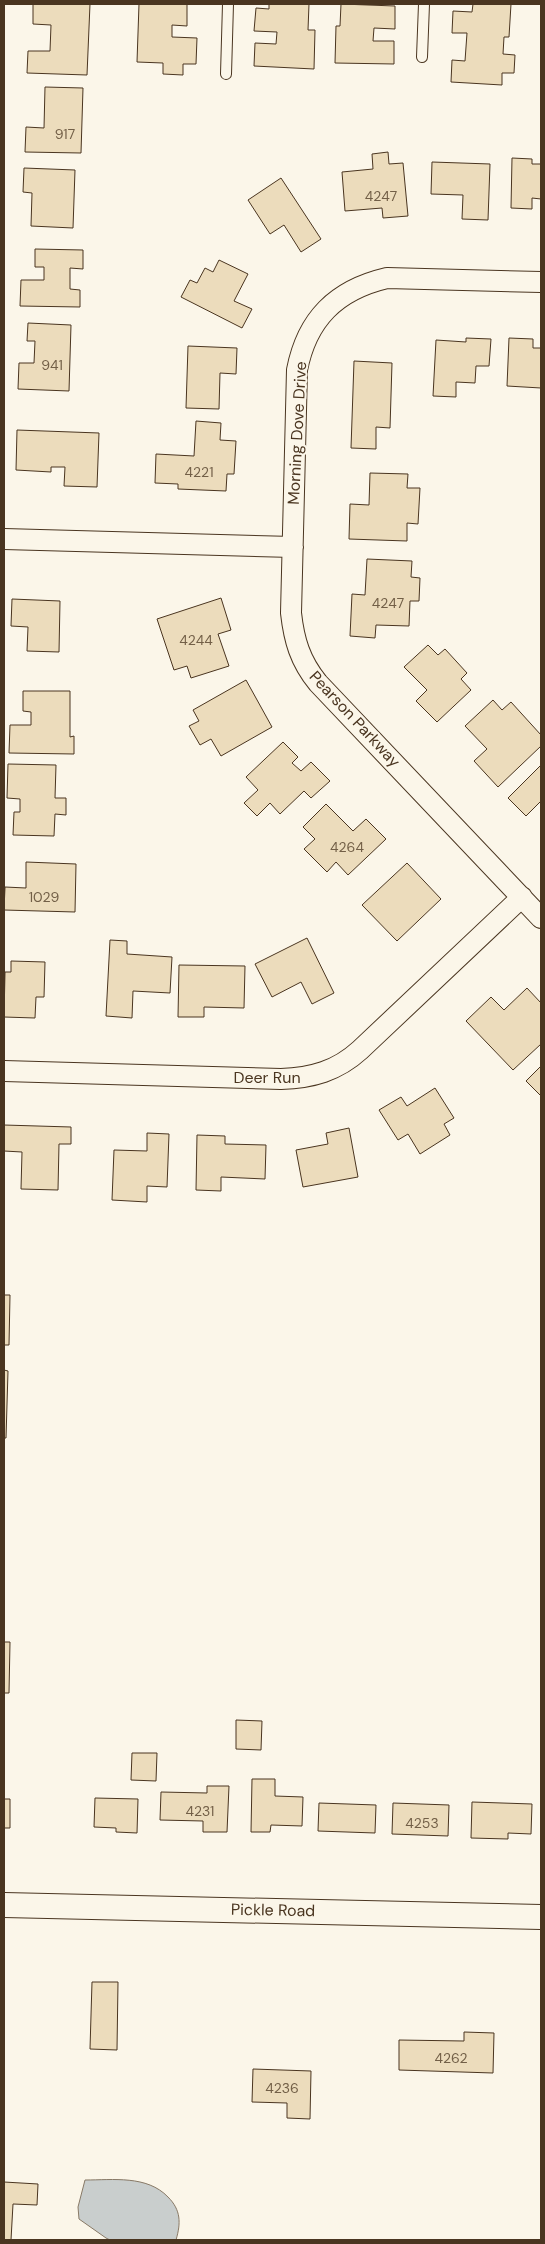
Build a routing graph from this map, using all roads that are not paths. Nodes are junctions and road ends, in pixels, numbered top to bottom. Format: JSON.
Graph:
{"nodes":[{"id":1,"x":228,"y":4,"type":"edge"},
{"id":2,"x":424,"y":4,"type":"edge"},
{"id":3,"x":422,"y":57,"type":"dead end"},
{"id":4,"x":226,"y":74,"type":"dead end"},
{"id":5,"x":541,"y":282,"type":"edge"},
{"id":6,"x":4,"y":539,"type":"edge"},
{"id":7,"x":292,"y":547,"type":"junction"},
{"id":8,"x":522,"y":897,"type":"junction"},
{"id":9,"x":541,"y":918,"type":"edge"},
{"id":10,"x":4,"y":1071,"type":"edge"},
{"id":11,"x":4,"y":1905,"type":"edge"},
{"id":12,"x":541,"y":1917,"type":"edge"}],
"edges":[{"from":1,"to":4,"type":"lane"},
{"from":2,"to":3,"type":"lane"},
{"from":5,"to":7,"type":"street","name":"Morning Dove Drive"},
{"from":6,"to":7,"type":"street"},
{"from":7,"to":8,"type":"street","name":"Pearson Parkway"},
{"from":8,"to":9,"type":"street","name":"Pearson Parkway"},
{"from":8,"to":10,"type":"street","name":"Deer Run"},
{"from":11,"to":12,"type":"street","name":"Pickle Road"}]}
